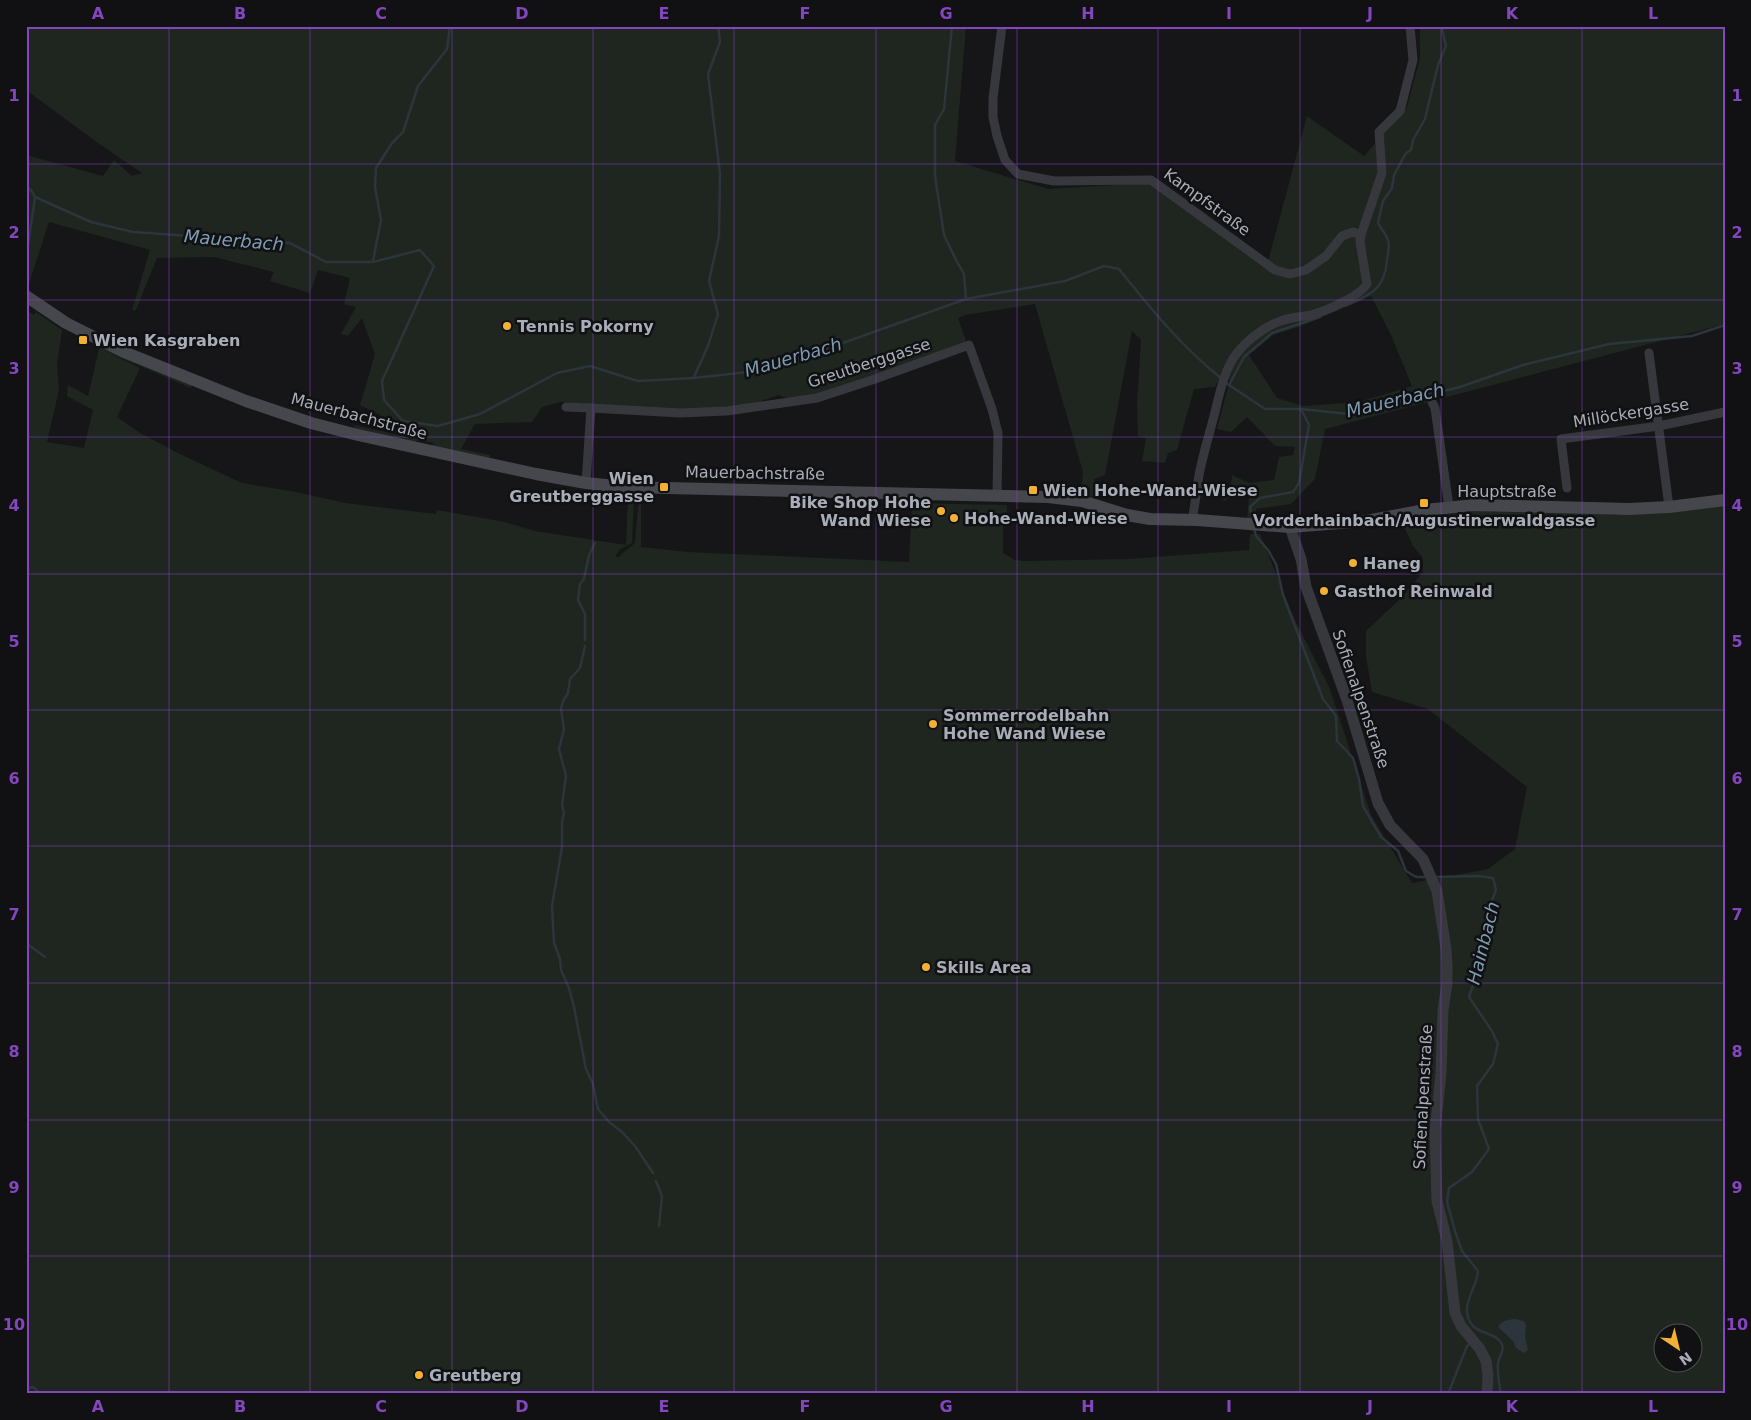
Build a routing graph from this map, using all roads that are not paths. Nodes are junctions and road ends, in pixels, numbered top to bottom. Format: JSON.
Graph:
{"nodes":[{"id":1,"x":1002,"y":26,"type":"edge"},
{"id":2,"x":1410,"y":26,"type":"edge"},
{"id":3,"x":1360,"y":235,"type":"junction"},
{"id":4,"x":26,"y":296,"type":"edge"},
{"id":5,"x":1649,"y":353,"type":"dead end"},
{"id":6,"x":1432,"y":402,"type":"dead end"},
{"id":7,"x":566,"y":407,"type":"dead end"},
{"id":8,"x":592,"y":408,"type":"junction"},
{"id":9,"x":1725,"y":412,"type":"edge"},
{"id":10,"x":1659,"y":426,"type":"junction"},
{"id":11,"x":586,"y":483,"type":"junction"},
{"id":12,"x":1567,"y":488,"type":"dead end"},
{"id":13,"x":997,"y":496,"type":"junction"},
{"id":14,"x":1725,"y":500,"type":"edge"},
{"id":15,"x":1448,"y":507,"type":"junction"},
{"id":16,"x":1670,"y":507,"type":"junction"},
{"id":17,"x":1192,"y":520,"type":"junction"},
{"id":18,"x":1290,"y":527,"type":"junction"},
{"id":19,"x":1487,"y":1394,"type":"edge"}],
"edges":[{"from":1,"to":3,"type":"street","name":"Kampfstraße"},
{"from":2,"to":3,"type":"street"},
{"from":3,"to":17,"type":"street"},
{"from":4,"to":11,"type":"main road","name":"Mauerbachstraße"},
{"from":5,"to":10,"type":"street"},
{"from":6,"to":15,"type":"street"},
{"from":7,"to":8,"type":"street","name":"Greutberggasse"},
{"from":8,"to":11,"type":"street"},
{"from":8,"to":13,"type":"street","name":"Greutberggasse"},
{"from":9,"to":10,"type":"street","name":"Millöckergasse"},
{"from":10,"to":12,"type":"street","name":"Millöckergasse"},
{"from":10,"to":16,"type":"street"},
{"from":11,"to":13,"type":"main road","name":"Mauerbachstraße"},
{"from":13,"to":17,"type":"main road","name":"Mauerbachstraße"},
{"from":14,"to":16,"type":"main road","name":"Hauptstraße"},
{"from":15,"to":16,"type":"main road","name":"Hauptstraße"},
{"from":15,"to":18,"type":"main road","name":"Hauptstraße"},
{"from":17,"to":18,"type":"main road","name":"Mauerbachstraße"},
{"from":18,"to":19,"type":"street","name":"Sofienalpenstraße"}]}
